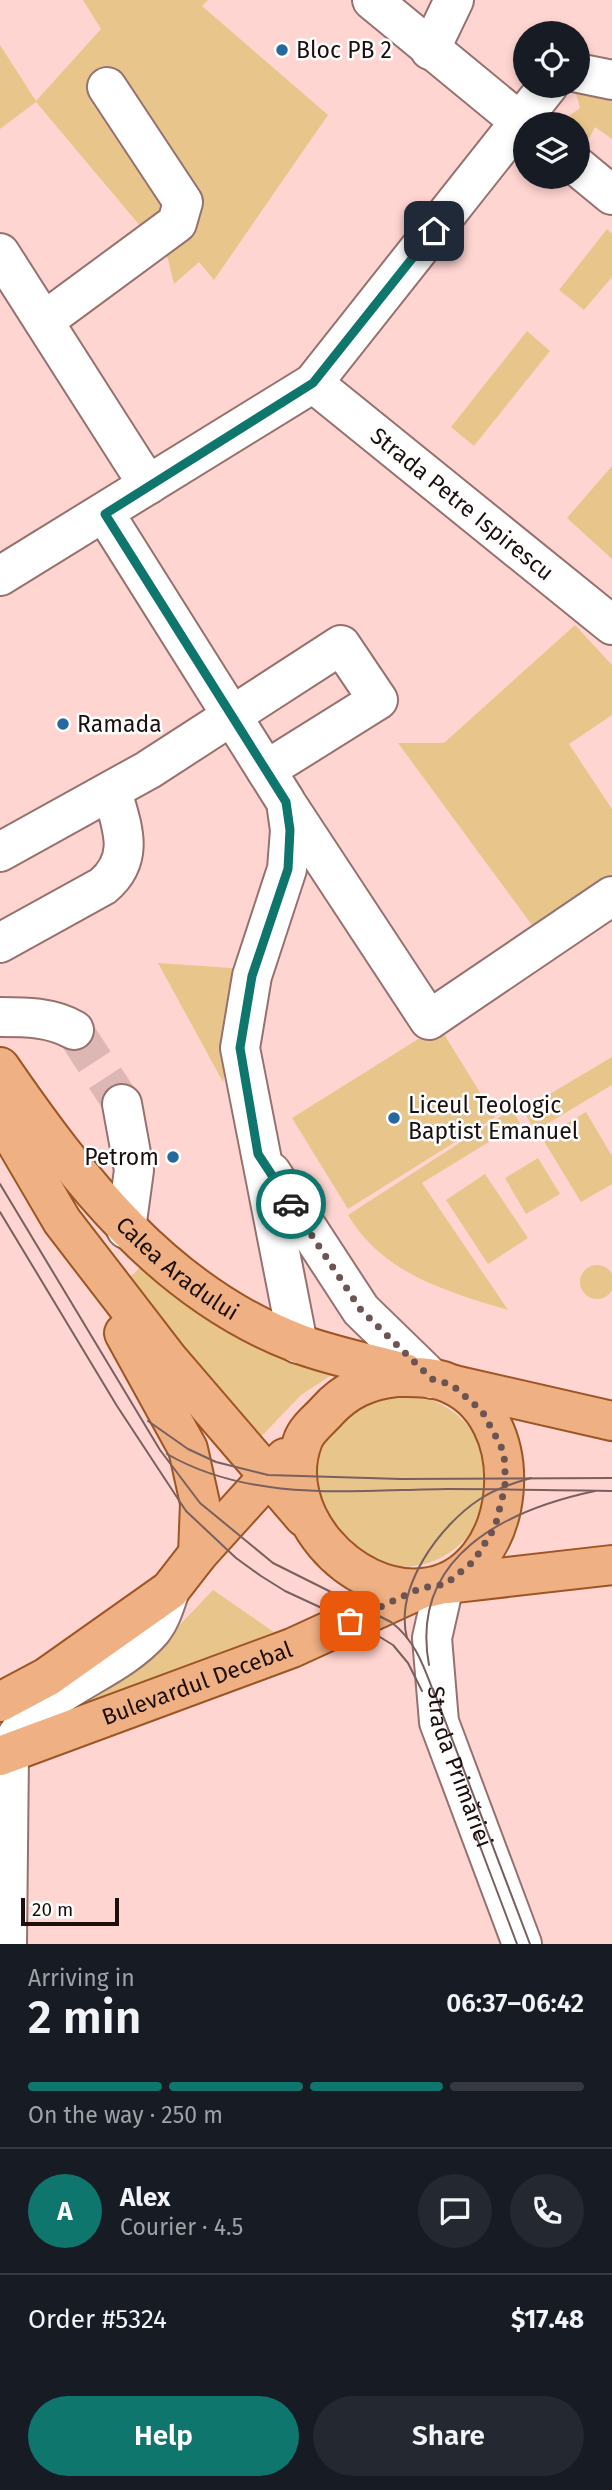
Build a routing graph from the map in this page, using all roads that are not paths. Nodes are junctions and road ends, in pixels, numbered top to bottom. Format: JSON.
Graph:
{"nodes":[{"id":1,"x":372,"y":0,"type":"edge"},
{"id":2,"x":454,"y":0,"type":"edge"},
{"id":3,"x":430,"y":50,"type":"junction"},
{"id":4,"x":590,"y":75,"type":"edge"},
{"id":5,"x":612,"y":80,"type":"edge"},
{"id":6,"x":107,"y":87,"type":"dead end"},
{"id":7,"x":513,"y":116,"type":"edge"},
{"id":8,"x":513,"y":136,"type":"edge"},
{"id":9,"x":590,"y":177,"type":"edge"},
{"id":10,"x":612,"y":194,"type":"edge"},
{"id":11,"x":0,"y":253,"type":"edge"},
{"id":12,"x":44,"y":321,"type":"junction"},
{"id":13,"x":313,"y":383,"type":"junction"},
{"id":14,"x":148,"y":485,"type":"junction"},
{"id":15,"x":105,"y":514,"type":"junction"},
{"id":16,"x":0,"y":576,"type":"edge"},
{"id":17,"x":612,"y":625,"type":"edge"},
{"id":18,"x":233,"y":717,"type":"junction"},
{"id":19,"x":266,"y":770,"type":"junction"},
{"id":20,"x":112,"y":791,"type":"junction"},
{"id":21,"x":286,"y":802,"type":"junction"},
{"id":22,"x":0,"y":852,"type":"edge"},
{"id":23,"x":612,"y":896,"type":"edge"},
{"id":24,"x":0,"y":943,"type":"edge"},
{"id":25,"x":0,"y":1017,"type":"edge"},
{"id":26,"x":74,"y":1030,"type":"tunnel mouth"},
{"id":27,"x":0,"y":1068,"type":"edge"},
{"id":28,"x":122,"y":1104,"type":"tunnel mouth"},
{"id":29,"x":0,"y":1115,"type":"edge"},
{"id":30,"x":258,"y":1154,"type":"junction"},
{"id":31,"x":62,"y":1221,"type":"junction"},
{"id":32,"x":126,"y":1228,"type":"junction"},
{"id":33,"x":298,"y":1344,"type":"junction"},
{"id":34,"x":435,"y":1380,"type":"junction"},
{"id":35,"x":612,"y":1421,"type":"edge"},
{"id":36,"x":304,"y":1436,"type":"junction"},
{"id":37,"x":269,"y":1476,"type":"junction"},
{"id":38,"x":310,"y":1525,"type":"junction"},
{"id":39,"x":198,"y":1554,"type":"junction"},
{"id":40,"x":612,"y":1564,"type":"edge"},
{"id":41,"x":437,"y":1586,"type":"junction"},
{"id":42,"x":170,"y":1590,"type":"junction"},
{"id":43,"x":0,"y":1702,"type":"edge"},
{"id":44,"x":5,"y":1755,"type":"edge"},
{"id":45,"x":7,"y":1944,"type":"edge"},
{"id":46,"x":522,"y":1944,"type":"edge"}],
"edges":[{"from":1,"to":3,"type":"street"},
{"from":2,"to":3,"type":"street"},
{"from":3,"to":7,"type":"street"},
{"from":4,"to":5,"type":"street"},
{"from":6,"to":12,"type":"street"},
{"from":8,"to":13,"type":"street"},
{"from":9,"to":10,"type":"street"},
{"from":11,"to":12,"type":"street"},
{"from":12,"to":14,"type":"street"},
{"from":13,"to":14,"type":"street"},
{"from":13,"to":17,"type":"street","name":"Strada Petre Ispirescu"},
{"from":14,"to":15,"type":"street"},
{"from":15,"to":16,"type":"street"},
{"from":15,"to":18,"type":"street"},
{"from":18,"to":19,"type":"street"},
{"from":18,"to":19,"type":"street"},
{"from":18,"to":20,"type":"street"},
{"from":19,"to":21,"type":"street"},
{"from":20,"to":22,"type":"street"},
{"from":20,"to":24,"type":"street"},
{"from":21,"to":23,"type":"street"},
{"from":21,"to":30,"type":"street"},
{"from":25,"to":26,"type":"street"},
{"from":27,"to":32,"type":"main road","name":"Calea Aradului"},
{"from":28,"to":32,"type":"street"},
{"from":29,"to":31,"type":"main road","name":"Calea Aradului"},
{"from":30,"to":33,"type":"street"},
{"from":30,"to":34,"type":"street"},
{"from":31,"to":37,"type":"main road","name":"Calea Aradului"},
{"from":31,"to":39,"type":"main road"},
{"from":32,"to":33,"type":"main road","name":"Calea Aradului"},
{"from":33,"to":34,"type":"main road","name":"Calea Aradului"},
{"from":34,"to":35,"type":"main road"},
{"from":34,"to":36,"type":"main road"},
{"from":34,"to":41,"type":"main road"},
{"from":36,"to":37,"type":"main road","name":"Bulevardul Decebal"},
{"from":36,"to":38,"type":"main road"},
{"from":37,"to":38,"type":"main road","name":"Calea Aradului"},
{"from":37,"to":39,"type":"main road","name":"Bulevardul Decebal"},
{"from":38,"to":41,"type":"main road"},
{"from":39,"to":42,"type":"main road","name":"Bulevardul Decebal"},
{"from":40,"to":41,"type":"main road","name":"Bulevardul Decebal"},
{"from":41,"to":44,"type":"main road","name":"Bulevardul Decebal"},
{"from":41,"to":46,"type":"street","name":"Strada Primăriei"},
{"from":42,"to":43,"type":"main road","name":"Bulevardul Decebal"},
{"from":42,"to":44,"type":"street","name":"Bulevardul Decebal"},
{"from":44,"to":45,"type":"street"}]}
